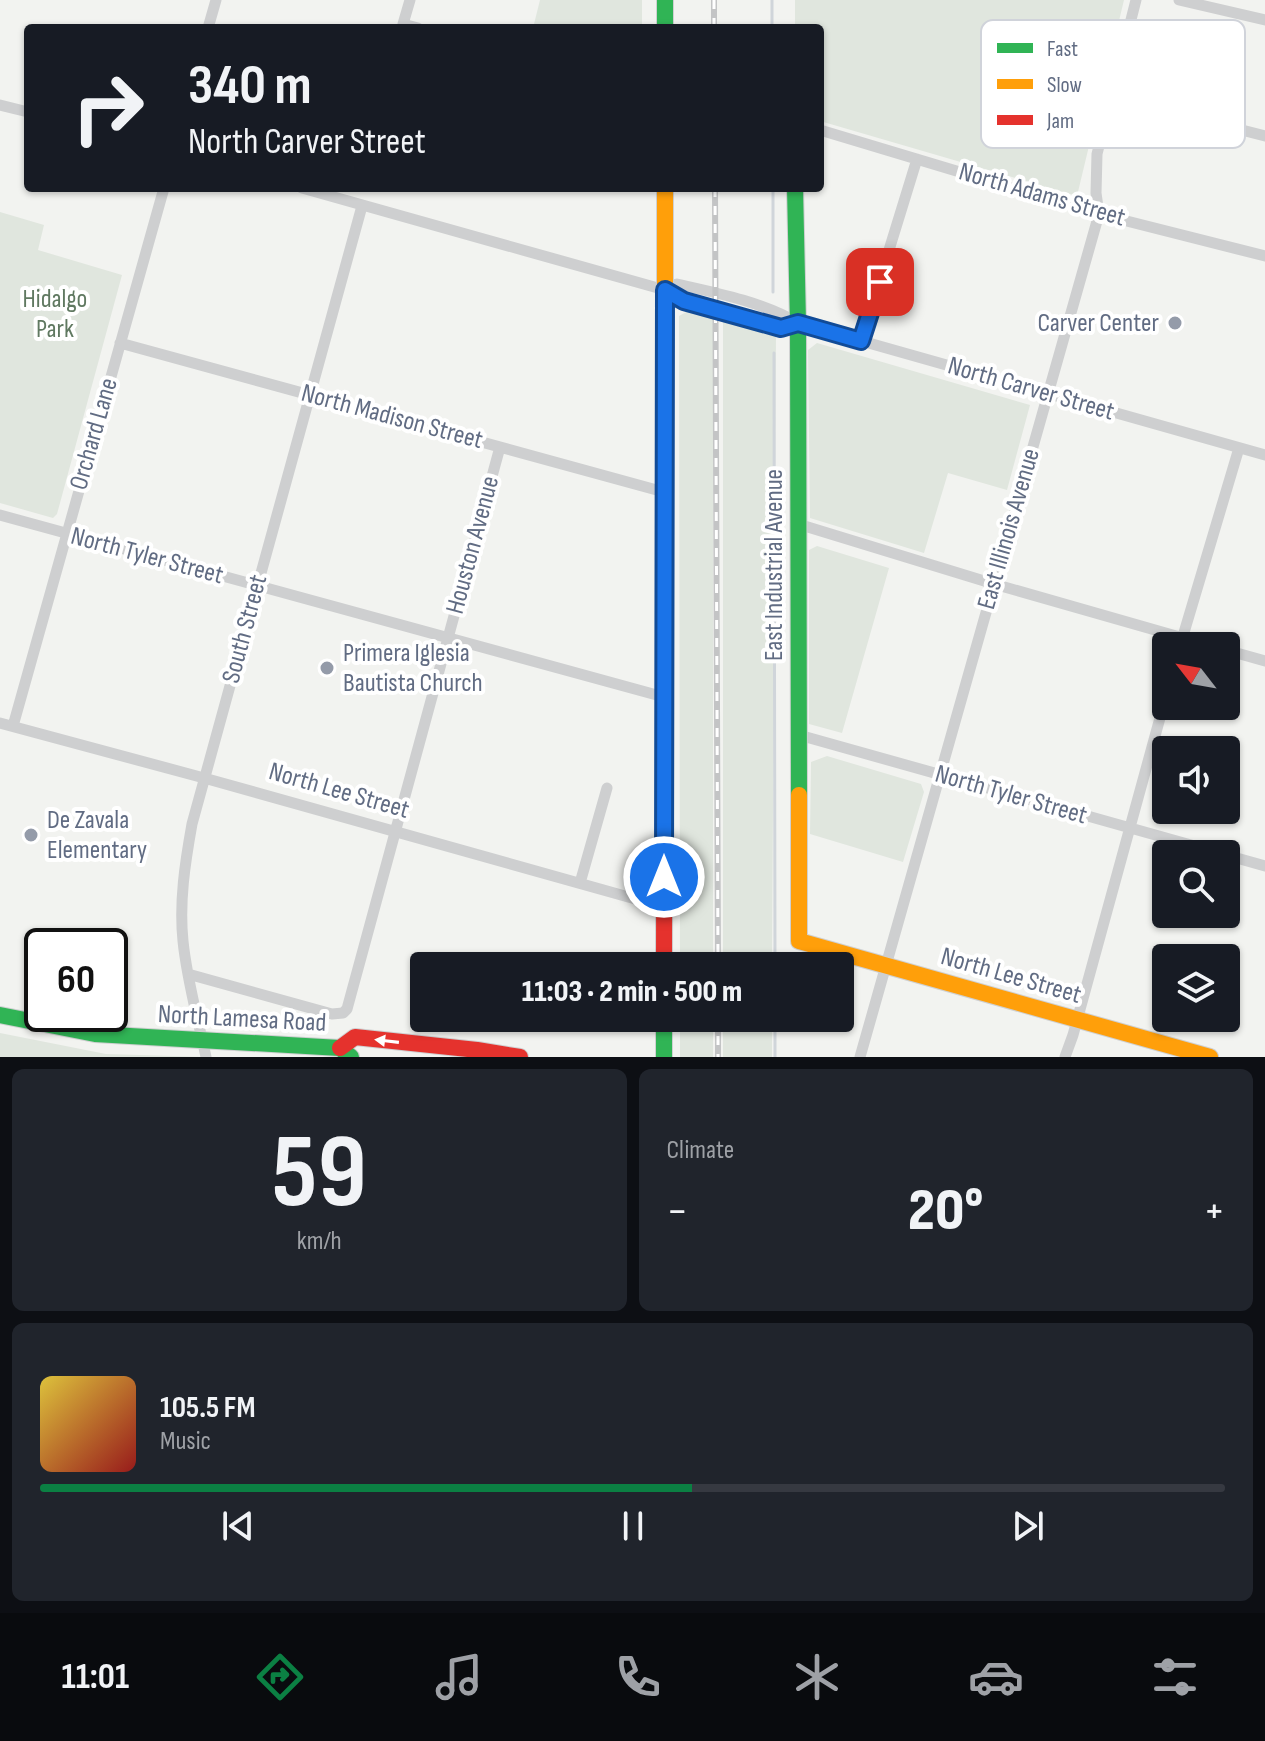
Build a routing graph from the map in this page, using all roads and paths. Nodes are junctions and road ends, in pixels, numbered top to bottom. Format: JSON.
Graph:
{"nodes":[{"id":1,"x":216,"y":0,"type":"edge"},
{"id":2,"x":410,"y":0,"type":"edge"},
{"id":3,"x":665,"y":0,"type":"edge"},
{"id":4,"x":1136,"y":0,"type":"edge"},
{"id":5,"x":1179,"y":0,"type":"edge"},
{"id":6,"x":1131,"y":20,"type":"edge"},
{"id":7,"x":1265,"y":20,"type":"edge"},
{"id":8,"x":209,"y":24,"type":"edge"},
{"id":9,"x":403,"y":24,"type":"edge"},
{"id":10,"x":665,"y":24,"type":"edge"},
{"id":11,"x":0,"y":105,"type":"edge"},
{"id":12,"x":24,"y":111,"type":"edge"},
{"id":13,"x":824,"y":131,"type":"edge"},
{"id":14,"x":1245,"y":131,"type":"edge"},
{"id":15,"x":1265,"y":136,"type":"edge"},
{"id":16,"x":1099,"y":148,"type":"edge"},
{"id":17,"x":917,"y":159,"type":"junction"},
{"id":18,"x":163,"y":192,"type":"edge"},
{"id":19,"x":315,"y":192,"type":"edge"},
{"id":20,"x":665,"y":192,"type":"edge"},
{"id":21,"x":795,"y":192,"type":"edge"},
{"id":22,"x":362,"y":206,"type":"junction"},
{"id":23,"x":1099,"y":214,"type":"junction"},
{"id":24,"x":1265,"y":256,"type":"edge"},
{"id":25,"x":665,"y":290,"type":"junction"},
{"id":26,"x":798,"y":323,"type":"junction"},
{"id":27,"x":861,"y":341,"type":"junction"},
{"id":28,"x":120,"y":343,"type":"junction"},
{"id":29,"x":1048,"y":393,"type":"junction"},
{"id":30,"x":310,"y":395,"type":"junction"},
{"id":31,"x":500,"y":447,"type":"junction"},
{"id":32,"x":1239,"y":448,"type":"junction"},
{"id":33,"x":1265,"y":455,"type":"edge"},
{"id":34,"x":664,"y":492,"type":"junction"},
{"id":35,"x":0,"y":515,"type":"edge"},
{"id":36,"x":798,"y":524,"type":"junction"},
{"id":37,"x":66,"y":534,"type":"junction"},
{"id":38,"x":994,"y":584,"type":"junction"},
{"id":39,"x":257,"y":586,"type":"junction"},
{"id":40,"x":1184,"y":632,"type":"edge"},
{"id":41,"x":1152,"y":633,"type":"edge"},
{"id":42,"x":448,"y":638,"type":"junction"},
{"id":43,"x":1240,"y":654,"type":"edge"},
{"id":44,"x":1265,"y":661,"type":"edge"},
{"id":45,"x":664,"y":697,"type":"junction"},
{"id":46,"x":1159,"y":720,"type":"edge"},
{"id":47,"x":0,"y":723,"type":"edge"},
{"id":48,"x":13,"y":726,"type":"junction"},
{"id":49,"x":799,"y":735,"type":"junction"},
{"id":50,"x":940,"y":775,"type":"junction"},
{"id":51,"x":204,"y":778,"type":"junction"},
{"id":52,"x":607,"y":788,"type":"dead end"},
{"id":53,"x":1129,"y":828,"type":"junction"},
{"id":54,"x":395,"y":832,"type":"junction"},
{"id":55,"x":1173,"y":840,"type":"edge"},
{"id":56,"x":1240,"y":859,"type":"edge"},
{"id":57,"x":1265,"y":866,"type":"edge"},
{"id":58,"x":580,"y":883,"type":"junction"},
{"id":59,"x":664,"y":907,"type":"junction"},
{"id":60,"x":799,"y":941,"type":"joint"},
{"id":61,"x":664,"y":952,"type":"edge"},
{"id":62,"x":886,"y":966,"type":"junction"},
{"id":63,"x":188,"y":974,"type":"junction"},
{"id":64,"x":0,"y":1015,"type":"edge"},
{"id":65,"x":1077,"y":1020,"type":"junction"},
{"id":66,"x":664,"y":1032,"type":"edge"},
{"id":67,"x":204,"y":1049,"type":"edge"},
{"id":68,"x":346,"y":1053,"type":"edge"},
{"id":69,"x":520,"y":1057,"type":"edge"},
{"id":70,"x":664,"y":1057,"type":"edge"},
{"id":71,"x":860,"y":1057,"type":"edge"},
{"id":72,"x":1065,"y":1057,"type":"edge"},
{"id":73,"x":1210,"y":1057,"type":"edge"}],
"edges":[{"from":1,"to":8,"type":"street"},
{"from":2,"to":9,"type":"street"},
{"from":3,"to":10,"type":"main road"},
{"from":4,"to":6,"type":"street","name":"East Illinois Avenue"},
{"from":5,"to":7,"type":"street"},
{"from":11,"to":12,"type":"street"},
{"from":13,"to":17,"type":"street","name":"North Adams Street"},
{"from":14,"to":15,"type":"street"},
{"from":16,"to":23,"type":"street","name":"East Illinois Avenue"},
{"from":17,"to":23,"type":"street","name":"North Adams Street"},
{"from":17,"to":27,"type":"street"},
{"from":18,"to":28,"type":"street","name":"Orchard Lane"},
{"from":19,"to":22,"type":"street","name":"North Carver Street"},
{"from":20,"to":25,"type":"main road"},
{"from":21,"to":26,"type":"main road","name":"East Industrial Avenue"},
{"from":22,"to":25,"type":"street","name":"North Carver Street"},
{"from":22,"to":30,"type":"street","name":"South Street"},
{"from":23,"to":24,"type":"street","name":"North Adams Street"},
{"from":23,"to":29,"type":"street","name":"East Illinois Avenue"},
{"from":25,"to":26,"type":"street","name":"North Carver Street"},
{"from":25,"to":34,"type":"main road"},
{"from":26,"to":27,"type":"street","name":"North Carver Street"},
{"from":26,"to":36,"type":"main road","name":"East Industrial Avenue"},
{"from":27,"to":29,"type":"street","name":"North Carver Street"},
{"from":28,"to":30,"type":"street","name":"North Madison Street"},
{"from":28,"to":37,"type":"street","name":"Orchard Lane"},
{"from":29,"to":32,"type":"street","name":"North Carver Street"},
{"from":29,"to":38,"type":"street","name":"East Illinois Avenue"},
{"from":30,"to":31,"type":"street","name":"North Madison Street"},
{"from":30,"to":39,"type":"street","name":"South Street"},
{"from":31,"to":34,"type":"street","name":"North Madison Street"},
{"from":31,"to":42,"type":"street","name":"Houston Avenue"},
{"from":32,"to":33,"type":"street","name":"North Carver Street"},
{"from":32,"to":40,"type":"street"},
{"from":34,"to":45,"type":"main road"},
{"from":35,"to":37,"type":"street","name":"North Tyler Street"},
{"from":36,"to":38,"type":"street"},
{"from":36,"to":49,"type":"main road","name":"East Industrial Avenue"},
{"from":37,"to":39,"type":"street","name":"North Tyler Street"},
{"from":37,"to":48,"type":"street","name":"Orchard Lane"},
{"from":38,"to":41,"type":"street"},
{"from":38,"to":50,"type":"street","name":"East Illinois Avenue"},
{"from":39,"to":42,"type":"street","name":"North Tyler Street"},
{"from":39,"to":51,"type":"street","name":"South Street"},
{"from":42,"to":45,"type":"street","name":"North Tyler Street"},
{"from":42,"to":54,"type":"street","name":"Houston Avenue"},
{"from":43,"to":44,"type":"street"},
{"from":45,"to":59,"type":"main road"},
{"from":46,"to":53,"type":"street"},
{"from":47,"to":48,"type":"street","name":"North Lee Street"},
{"from":48,"to":51,"type":"street","name":"North Lee Street"},
{"from":49,"to":50,"type":"street","name":"North Tyler Street"},
{"from":49,"to":60,"type":"main road","name":"East Industrial Avenue"},
{"from":50,"to":53,"type":"street","name":"North Tyler Street"},
{"from":50,"to":62,"type":"street","name":"East Illinois Avenue"},
{"from":51,"to":54,"type":"street","name":"North Lee Street"},
{"from":51,"to":63,"type":"street","name":"South Street"},
{"from":52,"to":58,"type":"street"},
{"from":53,"to":55,"type":"street","name":"North Tyler Street"},
{"from":53,"to":65,"type":"street"},
{"from":54,"to":58,"type":"street","name":"North Lee Street"},
{"from":54,"to":63,"type":"street","name":"Houston Avenue"},
{"from":56,"to":57,"type":"street","name":"North Tyler Street"},
{"from":58,"to":59,"type":"street","name":"North Lee Street"},
{"from":59,"to":61,"type":"main road"},
{"from":60,"to":62,"type":"main road","name":"North Lee Street"},
{"from":62,"to":65,"type":"main road","name":"North Lee Street"},
{"from":62,"to":71,"type":"street","name":"East Illinois Avenue"},
{"from":63,"to":67,"type":"street","name":"South Street"},
{"from":64,"to":67,"type":"main road","name":"North Lamesa Road"},
{"from":65,"to":72,"type":"street"},
{"from":65,"to":73,"type":"main road","name":"North Lee Street"},
{"from":66,"to":70,"type":"main road"},
{"from":67,"to":68,"type":"main road","name":"North Lamesa Road"},
{"from":69,"to":68,"type":"main road","name":"North Lamesa Road","one_way":true}]}
